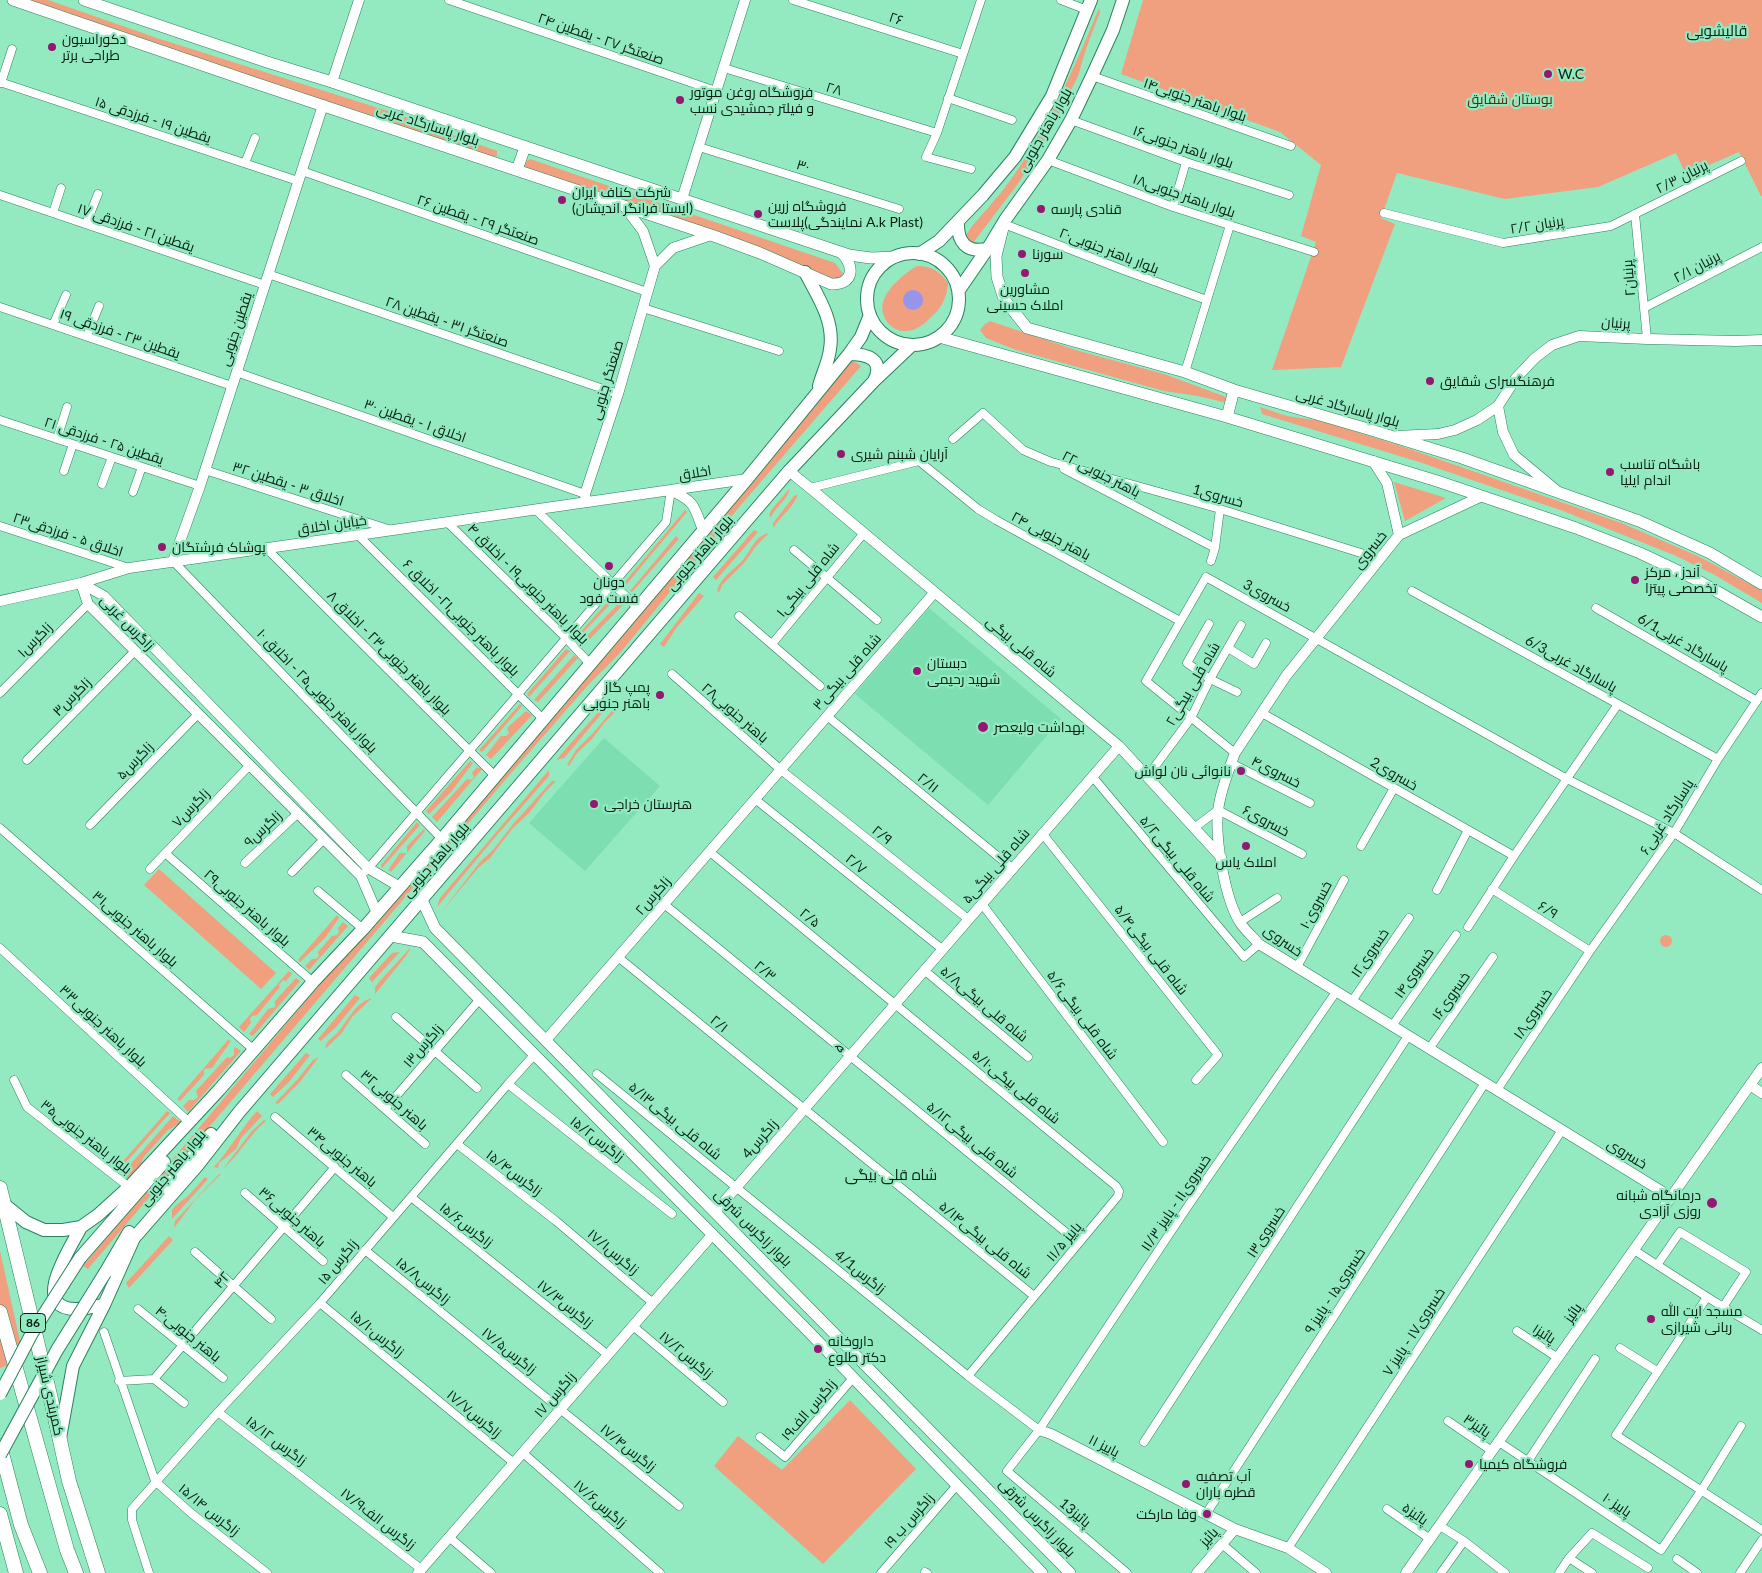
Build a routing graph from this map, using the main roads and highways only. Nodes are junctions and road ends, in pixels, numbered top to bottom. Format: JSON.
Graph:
{"nodes":[{"id":1,"x":13,"y":0,"type":"edge"},
{"id":2,"x":84,"y":0,"type":"edge"},
{"id":3,"x":1124,"y":0,"type":"edge"},
{"id":4,"x":1089,"y":5,"type":"edge"},
{"id":5,"x":525,"y":147,"type":"junction"},
{"id":6,"x":517,"y":170,"type":"junction"},
{"id":7,"x":958,"y":221,"type":"junction"},
{"id":8,"x":1004,"y":222,"type":"junction"},
{"id":9,"x":987,"y":249,"type":"junction"},
{"id":10,"x":841,"y":252,"type":"junction"},
{"id":11,"x":919,"y":254,"type":"junction"},
{"id":12,"x":896,"y":257,"type":"junction"},
{"id":13,"x":805,"y":272,"type":"junction"},
{"id":14,"x":959,"y":290,"type":"junction"},
{"id":15,"x":870,"y":315,"type":"junction"},
{"id":16,"x":939,"y":337,"type":"junction"},
{"id":17,"x":912,"y":345,"type":"junction"},
{"id":18,"x":849,"y":354,"type":"junction"},
{"id":19,"x":874,"y":381,"type":"junction"},
{"id":20,"x":1234,"y":390,"type":"junction"},
{"id":21,"x":816,"y":395,"type":"junction"},
{"id":22,"x":1227,"y":417,"type":"junction"},
{"id":23,"x":1762,"y":584,"type":"edge"},
{"id":24,"x":1762,"y":617,"type":"edge"},
{"id":25,"x":422,"y":900,"type":"junction"},
{"id":26,"x":435,"y":928,"type":"junction"},
{"id":27,"x":390,"y":936,"type":"junction"},
{"id":28,"x":423,"y":942,"type":"junction"},
{"id":29,"x":271,"y":1030,"type":"junction"},
{"id":30,"x":294,"y":1048,"type":"junction"},
{"id":31,"x":633,"y":1129,"type":"junction"},
{"id":32,"x":620,"y":1142,"type":"junction"},
{"id":33,"x":0,"y":1188,"type":"edge"},
{"id":34,"x":5,"y":1205,"type":"junction"},
{"id":35,"x":81,"y":1227,"type":"junction"},
{"id":36,"x":104,"y":1305,"type":"junction"},
{"id":37,"x":0,"y":1312,"type":"edge"},
{"id":38,"x":820,"y":1318,"type":"junction"},
{"id":39,"x":807,"y":1330,"type":"junction"},
{"id":40,"x":0,"y":1394,"type":"edge"},
{"id":41,"x":60,"y":1440,"type":"junction"},
{"id":42,"x":0,"y":1446,"type":"edge"},
{"id":43,"x":0,"y":1455,"type":"edge"},
{"id":44,"x":0,"y":1514,"type":"edge"},
{"id":45,"x":16,"y":1573,"type":"edge"},
{"id":46,"x":40,"y":1573,"type":"edge"},
{"id":47,"x":76,"y":1573,"type":"edge"},
{"id":48,"x":98,"y":1573,"type":"edge"},
{"id":49,"x":1042,"y":1573,"type":"edge"},
{"id":50,"x":1070,"y":1573,"type":"edge"}],
"edges":[{"from":1,"to":6,"type":"main road","name":"بلوار پاسارگاد غربی"},
{"from":2,"to":5,"type":"main road","name":"بلوار پاسارگاد غربی"},
{"from":3,"to":8,"type":"main road","name":"بلوار باهنر جنوبی"},
{"from":4,"to":7,"type":"main road","name":"بلوار باهنر جنوبی"},
{"from":5,"to":6,"type":"main road"},
{"from":5,"to":10,"type":"main road","name":"بلوار پاسارگاد غربی"},
{"from":6,"to":13,"type":"main road","name":"بلوار پاسارگاد غربی"},
{"from":7,"to":9,"type":"main road"},
{"from":7,"to":11,"type":"main road","name":"بلوار باهنر جنوبی"},
{"from":8,"to":9,"type":"main road","name":"بلوار باهنر جنوبی"},
{"from":8,"to":20,"type":"main road","name":"بلوار پاسارگاد غربی"},
{"from":9,"to":14,"type":"main road","name":"بلوار باهنر جنوبی"},
{"from":10,"to":12,"type":"main road","name":"بلوار پاسارگاد غربی"},
{"from":10,"to":13,"type":"main road","name":"بلوار پاسارگاد غربی"},
{"from":11,"to":12,"type":"main road"},
{"from":11,"to":14,"type":"main road"},
{"from":12,"to":15,"type":"main road"},
{"from":13,"to":21,"type":"main road"},
{"from":14,"to":16,"type":"main road"},
{"from":15,"to":17,"type":"main road"},
{"from":15,"to":18,"type":"main road","name":"بلوار باهنر جنوبی"},
{"from":16,"to":17,"type":"main road"},
{"from":16,"to":22,"type":"main road"},
{"from":17,"to":19,"type":"main road","name":"بلوار باهنر جنوبی"},
{"from":18,"to":19,"type":"main road"},
{"from":18,"to":21,"type":"main road","name":"بلوار باهنر جنوبی"},
{"from":19,"to":25,"type":"main road","name":"بلوار باهنر جنوبی"},
{"from":20,"to":22,"type":"main road"},
{"from":20,"to":23,"type":"main road","name":"بلوار پاسارگاد غربی"},
{"from":21,"to":29,"type":"main road","name":"بلوار باهنر جنوبی"},
{"from":22,"to":24,"type":"main road"},
{"from":25,"to":26,"type":"main road","name":"بلوار زاگرس شرقی"},
{"from":25,"to":27,"type":"main road","name":"بلوار باهنر جنوبی"},
{"from":26,"to":28,"type":"main road"},
{"from":26,"to":31,"type":"main road","name":"بلوار زاگرس شرقی"},
{"from":27,"to":28,"type":"main road"},
{"from":27,"to":30,"type":"main road","name":"بلوار باهنر جنوبی"},
{"from":28,"to":32,"type":"main road"},
{"from":29,"to":35,"type":"main road","name":"بلوار باهنر جنوبی"},
{"from":29,"to":40,"type":"main road","bridge":true},
{"from":30,"to":36,"type":"main road","name":"بلوار باهنر جنوبی"},
{"from":30,"to":43,"type":"main road","bridge":true},
{"from":31,"to":32,"type":"main road"},
{"from":31,"to":38,"type":"main road","name":"بلوار زاگرس شرقی"},
{"from":32,"to":39,"type":"main road"},
{"from":33,"to":34,"type":"highway","name":"کمربندی شیراز","number":"86"},
{"from":34,"to":35,"type":"main road","name":"بلوار باهنر جنوبی"},
{"from":34,"to":41,"type":"highway","name":"کمربندی شیراز","number":"86"},
{"from":35,"to":36,"type":"main road"},
{"from":36,"to":41,"type":"main road","name":"بلوار باهنر جنوبی"},
{"from":37,"to":47,"type":"highway"},
{"from":38,"to":39,"type":"main road"},
{"from":38,"to":50,"type":"main road","name":"بلوار زاگرس شرقی"},
{"from":39,"to":49,"type":"main road"},
{"from":41,"to":48,"type":"highway","name":"کمربندی شیراز","number":"86"},
{"from":42,"to":46,"type":"highway"},
{"from":44,"to":45,"type":"highway"}]}
